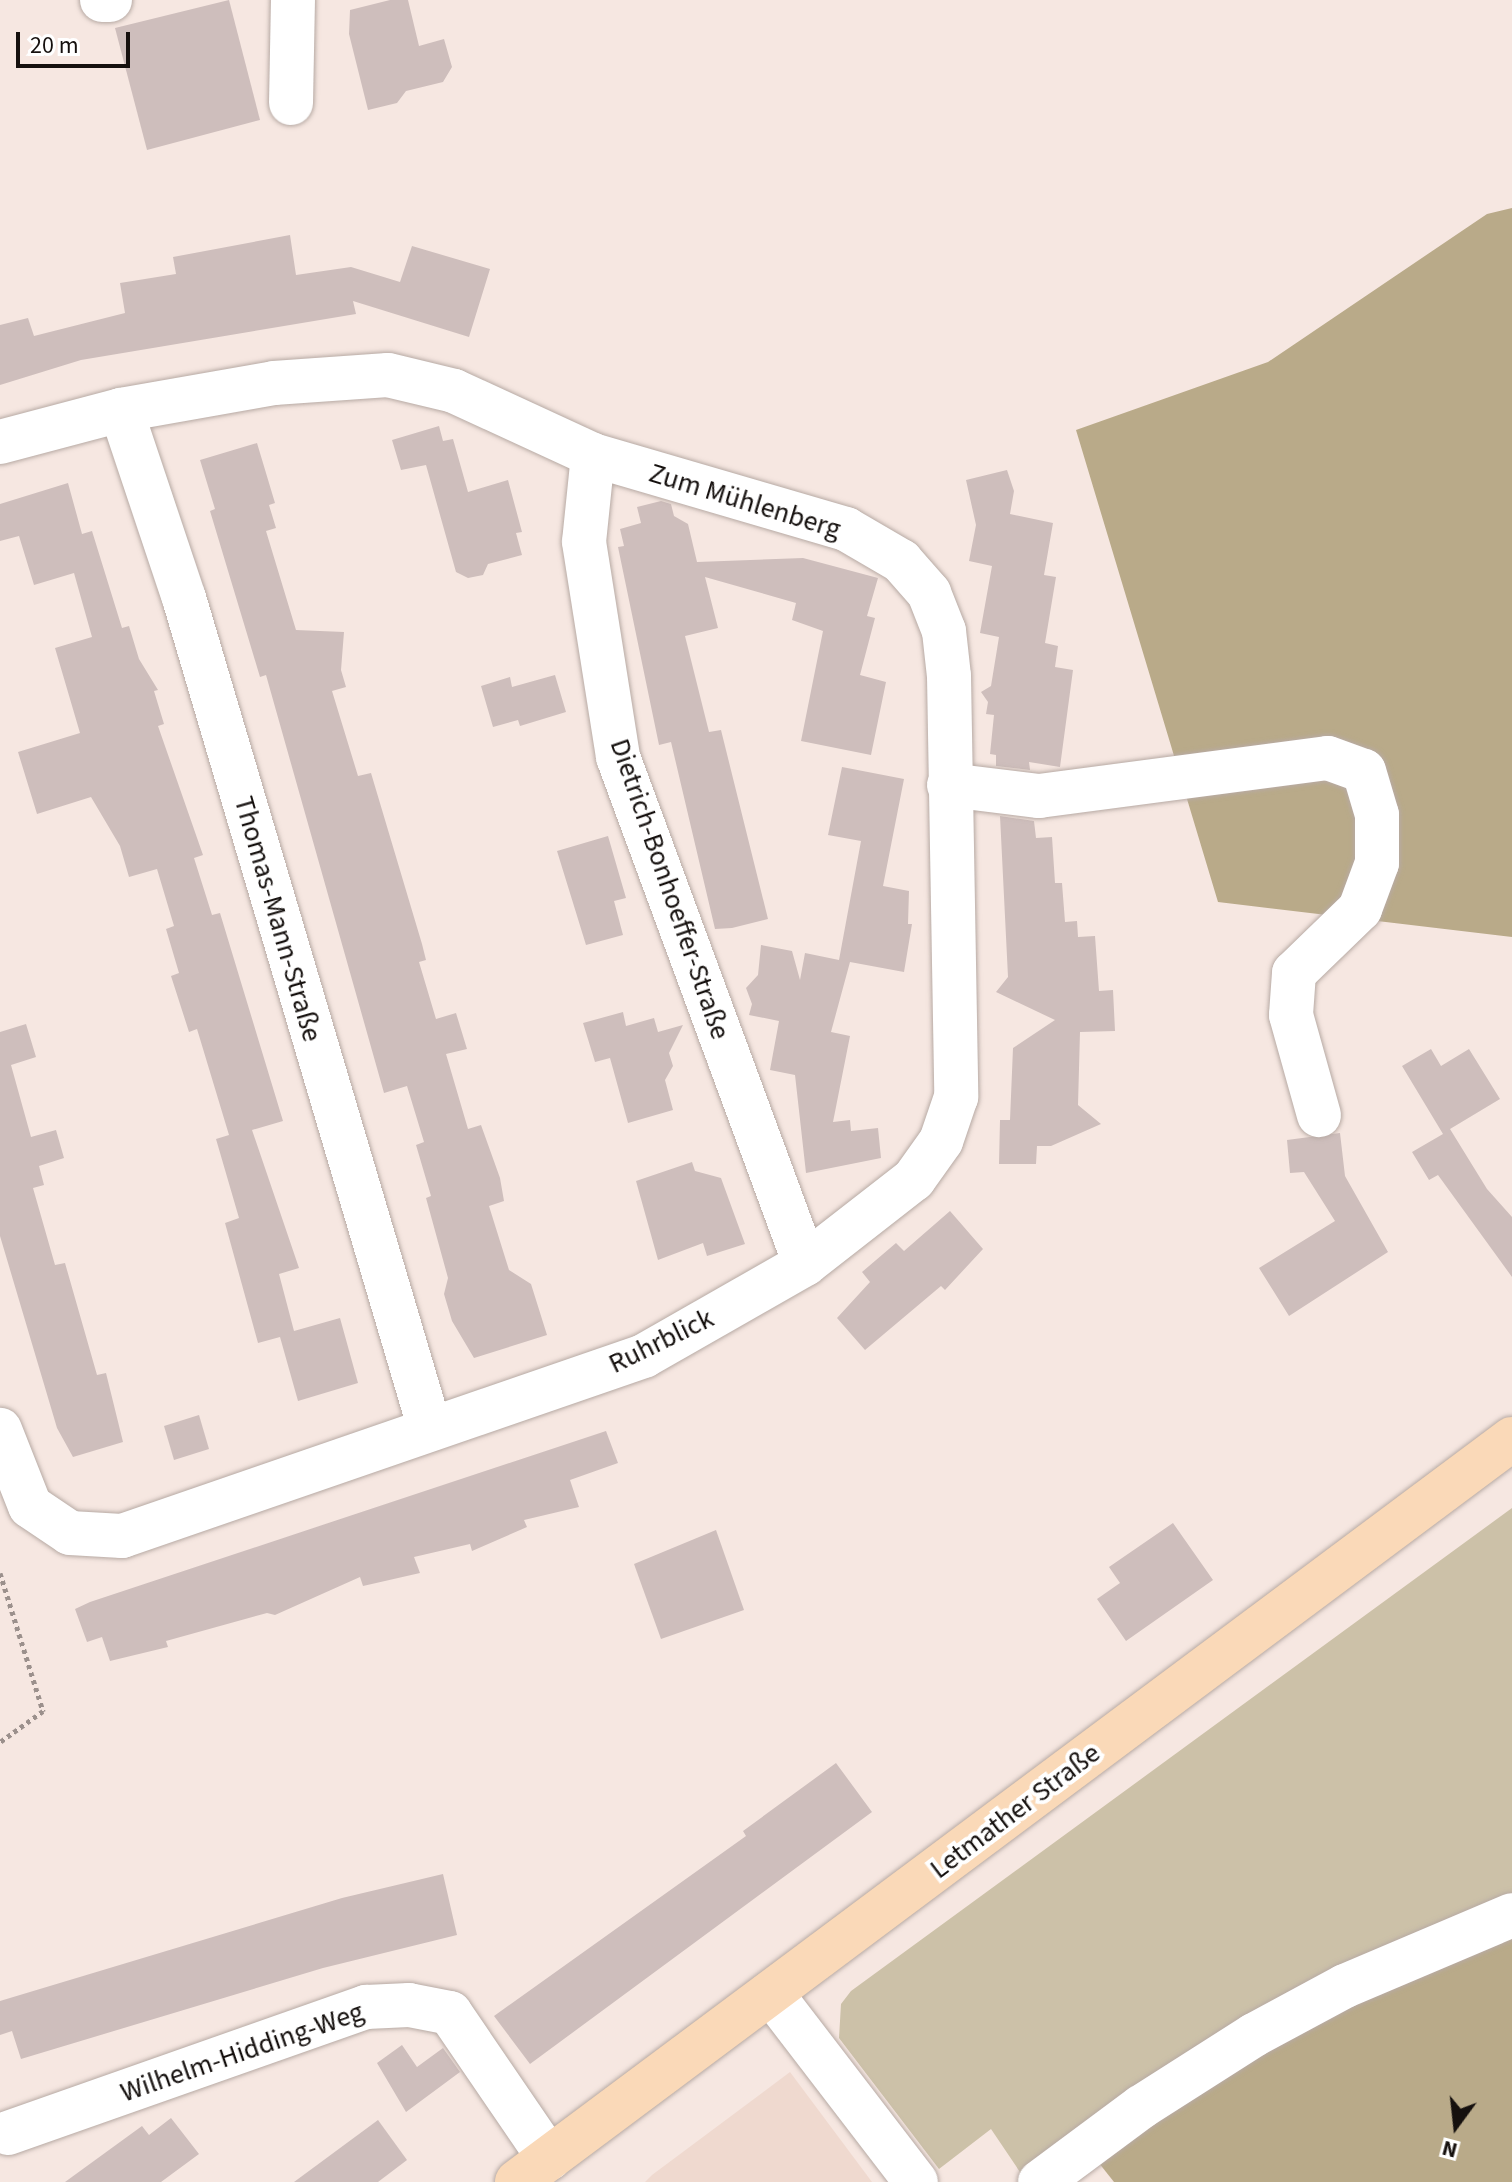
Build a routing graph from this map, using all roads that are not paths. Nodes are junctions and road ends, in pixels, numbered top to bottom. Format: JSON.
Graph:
{"nodes":[{"id":1,"x":102,"y":0,"type":"edge"},
{"id":2,"x":110,"y":0,"type":"edge"},
{"id":3,"x":293,"y":0,"type":"edge"},
{"id":4,"x":291,"y":103,"type":"dead end"},
{"id":5,"x":121,"y":410,"type":"junction"},
{"id":6,"x":0,"y":442,"type":"edge"},
{"id":7,"x":593,"y":455,"type":"junction"},
{"id":8,"x":949,"y":785,"type":"junction"},
{"id":9,"x":1319,"y":1115,"type":"dead end"},
{"id":10,"x":805,"y":1264,"type":"junction"},
{"id":11,"x":430,"y":1429,"type":"junction"},
{"id":12,"x":0,"y":1430,"type":"edge"},
{"id":13,"x":1512,"y":1439,"type":"edge"},
{"id":14,"x":1512,"y":1915,"type":"edge"},
{"id":15,"x":771,"y":1993,"type":"junction"},
{"id":16,"x":8,"y":2133,"type":"dead end"},
{"id":17,"x":533,"y":2170,"type":"edge"},
{"id":18,"x":916,"y":2182,"type":"edge"},
{"id":19,"x":1040,"y":2182,"type":"edge"}],
"edges":[{"from":1,"to":2,"type":"street"},
{"from":3,"to":4,"type":"street"},
{"from":5,"to":6,"type":"street","name":"Zum Mühlenberg"},
{"from":5,"to":7,"type":"street","name":"Zum Mühlenberg"},
{"from":5,"to":11,"type":"street","name":"Thomas-Mann-Straße"},
{"from":7,"to":8,"type":"street","name":"Zum Mühlenberg"},
{"from":7,"to":10,"type":"street","name":"Dietrich-Bonhoeffer-Straße"},
{"from":8,"to":9,"type":"street"},
{"from":8,"to":10,"type":"street","name":"Ruhrblick"},
{"from":10,"to":11,"type":"street","name":"Ruhrblick"},
{"from":11,"to":12,"type":"street","name":"Ruhrblick"},
{"from":13,"to":15,"type":"main road","name":"Letmather Straße"},
{"from":14,"to":19,"type":"street"},
{"from":15,"to":17,"type":"main road","name":"Letmather Straße"},
{"from":15,"to":18,"type":"street"},
{"from":16,"to":17,"type":"street","name":"Wilhelm-Hidding-Weg"}]}
